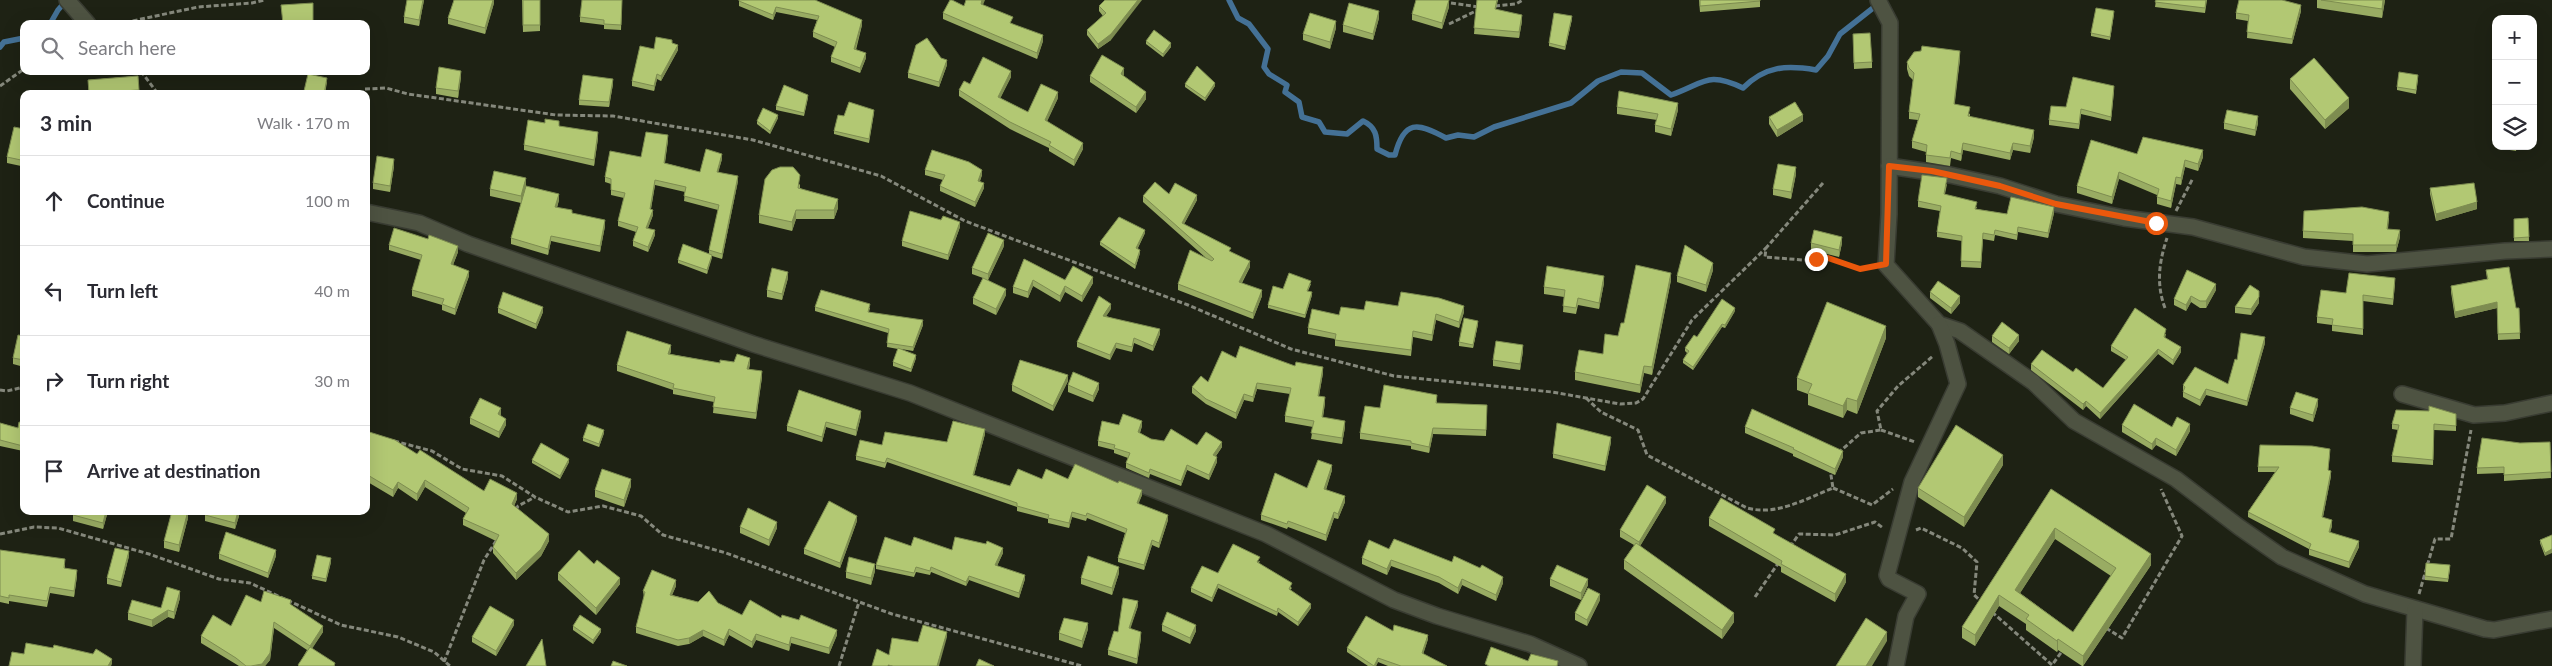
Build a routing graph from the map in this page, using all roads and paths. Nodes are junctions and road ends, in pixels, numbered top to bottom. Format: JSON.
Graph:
{"nodes":[{"id":1,"x":265,"y":0,"type":"edge"},
{"id":2,"x":1523,"y":0,"type":"edge"},
{"id":3,"x":1878,"y":0,"type":"edge"},
{"id":4,"x":70,"y":3,"type":"edge"},
{"id":5,"x":1451,"y":3,"type":"edge"},
{"id":6,"x":1493,"y":6,"type":"edge"},
{"id":7,"x":85,"y":20,"type":"edge"},
{"id":8,"x":140,"y":20,"type":"edge"},
{"id":9,"x":1449,"y":24,"type":"dead end"},
{"id":10,"x":20,"y":72,"type":"edge"},
{"id":11,"x":144,"y":75,"type":"edge"},
{"id":12,"x":0,"y":86,"type":"edge"},
{"id":13,"x":365,"y":89,"type":"dead end"},
{"id":14,"x":155,"y":90,"type":"edge"},
{"id":15,"x":1889,"y":166,"type":"junction"},
{"id":16,"x":1823,"y":182,"type":"dead end"},
{"id":17,"x":370,"y":213,"type":"edge"},
{"id":18,"x":1766,"y":248,"type":"junction"},
{"id":19,"x":2552,"y":249,"type":"edge"},
{"id":20,"x":1886,"y":264,"type":"junction"},
{"id":21,"x":1939,"y":324,"type":"junction"},
{"id":22,"x":1947,"y":344,"type":"junction"},
{"id":23,"x":20,"y":388,"type":"edge"},
{"id":24,"x":0,"y":390,"type":"edge"},
{"id":25,"x":2402,"y":394,"type":"dead end"},
{"id":26,"x":1586,"y":398,"type":"junction"},
{"id":27,"x":2552,"y":403,"type":"edge"},
{"id":28,"x":2474,"y":415,"type":"junction"},
{"id":29,"x":1881,"y":430,"type":"junction"},
{"id":30,"x":390,"y":439,"type":"edge"},
{"id":31,"x":1930,"y":448,"type":"junction"},
{"id":32,"x":1835,"y":455,"type":"edge"},
{"id":33,"x":1828,"y":461,"type":"edge"},
{"id":34,"x":2151,"y":465,"type":"junction"},
{"id":35,"x":1912,"y":482,"type":"junction"},
{"id":36,"x":1833,"y":488,"type":"junction"},
{"id":37,"x":535,"y":496,"type":"junction"},
{"id":38,"x":514,"y":514,"type":"edge"},
{"id":39,"x":0,"y":534,"type":"edge"},
{"id":40,"x":499,"y":536,"type":"edge"},
{"id":41,"x":1897,"y":539,"type":"junction"},
{"id":42,"x":1788,"y":550,"type":"edge"},
{"id":43,"x":1782,"y":558,"type":"edge"},
{"id":44,"x":1755,"y":597,"type":"dead end"},
{"id":45,"x":859,"y":602,"type":"junction"},
{"id":46,"x":2415,"y":609,"type":"junction"},
{"id":47,"x":2552,"y":619,"type":"edge"},
{"id":48,"x":2101,"y":625,"type":"edge"},
{"id":49,"x":2067,"y":644,"type":"edge"},
{"id":50,"x":444,"y":662,"type":"junction"},
{"id":51,"x":450,"y":666,"type":"edge"},
{"id":52,"x":839,"y":666,"type":"edge"},
{"id":53,"x":1082,"y":666,"type":"edge"},
{"id":54,"x":1579,"y":666,"type":"edge"},
{"id":55,"x":1896,"y":666,"type":"edge"},
{"id":56,"x":2413,"y":666,"type":"edge"}],
"edges":[{"from":1,"to":8,"type":"path"},
{"from":2,"to":6,"type":"path"},
{"from":3,"to":15,"type":"street"},
{"from":4,"to":7,"type":"street"},
{"from":5,"to":9,"type":"path"},
{"from":10,"to":12,"type":"path"},
{"from":11,"to":14,"type":"path"},
{"from":13,"to":26,"type":"path"},
{"from":15,"to":19,"type":"street"},
{"from":15,"to":20,"type":"street"},
{"from":16,"to":18,"type":"path"},
{"from":17,"to":54,"type":"street"},
{"from":18,"to":20,"type":"path"},
{"from":18,"to":26,"type":"path"},
{"from":20,"to":21,"type":"street"},
{"from":21,"to":22,"type":"street"},
{"from":21,"to":34,"type":"street"},
{"from":22,"to":29,"type":"path"},
{"from":22,"to":31,"type":"street"},
{"from":23,"to":24,"type":"path"},
{"from":25,"to":28,"type":"street"},
{"from":26,"to":36,"type":"path"},
{"from":27,"to":28,"type":"street"},
{"from":28,"to":46,"type":"path"},
{"from":29,"to":31,"type":"path"},
{"from":29,"to":32,"type":"path"},
{"from":30,"to":37,"type":"path"},
{"from":31,"to":35,"type":"street"},
{"from":33,"to":36,"type":"path"},
{"from":34,"to":46,"type":"street"},
{"from":34,"to":48,"type":"path"},
{"from":35,"to":36,"type":"path"},
{"from":35,"to":41,"type":"street"},
{"from":37,"to":38,"type":"path"},
{"from":37,"to":45,"type":"path"},
{"from":39,"to":50,"type":"path"},
{"from":40,"to":50,"type":"path"},
{"from":41,"to":42,"type":"path"},
{"from":41,"to":49,"type":"path"},
{"from":41,"to":55,"type":"street"},
{"from":43,"to":44,"type":"path"},
{"from":45,"to":52,"type":"path"},
{"from":45,"to":53,"type":"path"},
{"from":46,"to":47,"type":"street"},
{"from":46,"to":56,"type":"street"},
{"from":50,"to":51,"type":"path"}]}
